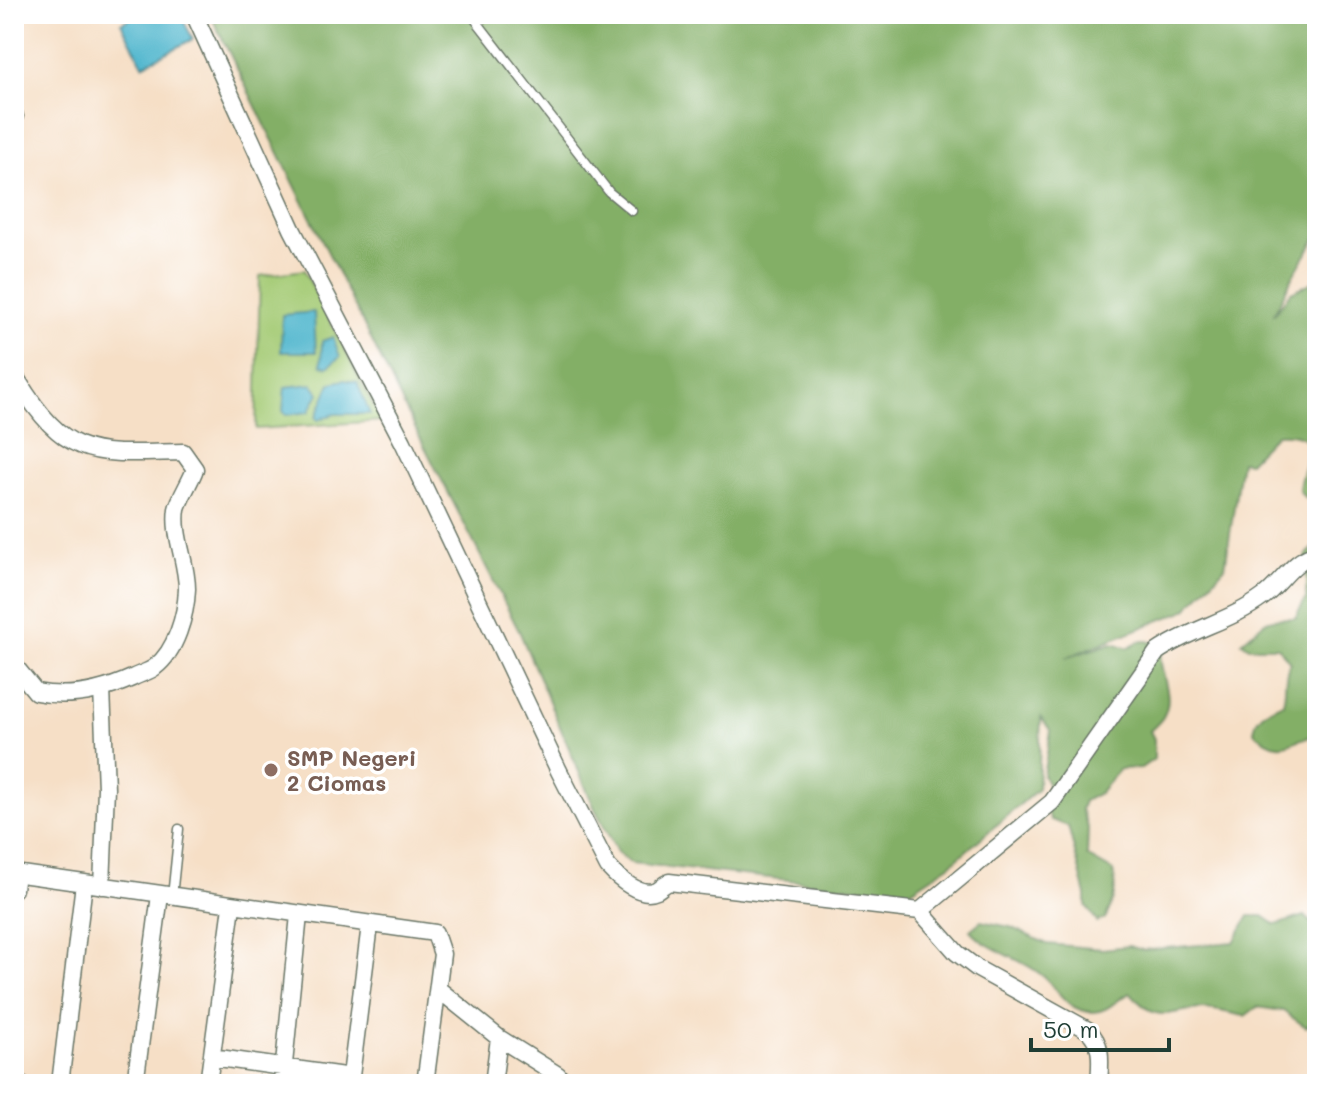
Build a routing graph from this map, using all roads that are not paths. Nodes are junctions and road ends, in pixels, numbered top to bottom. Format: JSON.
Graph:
{"nodes":[{"id":1,"x":194,"y":14,"type":"edge"},
{"id":2,"x":471,"y":14,"type":"edge"},
{"id":3,"x":632,"y":211,"type":"dead end"},
{"id":4,"x":14,"y":380,"type":"edge"},
{"id":5,"x":1317,"y":554,"type":"edge"},
{"id":6,"x":14,"y":665,"type":"edge"},
{"id":7,"x":102,"y":689,"type":"junction"},
{"id":8,"x":179,"y":829,"type":"dead end"},
{"id":9,"x":15,"y":879,"type":"edge"},
{"id":10,"x":84,"y":883,"type":"junction"},
{"id":11,"x":102,"y":886,"type":"junction"},
{"id":12,"x":166,"y":896,"type":"junction"},
{"id":13,"x":232,"y":906,"type":"junction"},
{"id":14,"x":920,"y":911,"type":"junction"},
{"id":15,"x":299,"y":915,"type":"junction"},
{"id":16,"x":370,"y":925,"type":"junction"},
{"id":17,"x":438,"y":989,"type":"junction"},
{"id":18,"x":499,"y":1038,"type":"junction"},
{"id":19,"x":212,"y":1057,"type":"junction"},
{"id":20,"x":284,"y":1066,"type":"junction"},
{"id":21,"x":350,"y":1080,"type":"edge"},
{"id":22,"x":14,"y":1083,"type":"edge"},
{"id":23,"x":21,"y":1084,"type":"edge"},
{"id":24,"x":60,"y":1084,"type":"edge"},
{"id":25,"x":135,"y":1084,"type":"edge"},
{"id":26,"x":208,"y":1084,"type":"edge"},
{"id":27,"x":282,"y":1084,"type":"edge"},
{"id":28,"x":425,"y":1084,"type":"edge"},
{"id":29,"x":493,"y":1084,"type":"edge"},
{"id":30,"x":563,"y":1084,"type":"edge"},
{"id":31,"x":1099,"y":1084,"type":"edge"}],
"edges":[{"from":1,"to":14,"type":"street"},
{"from":2,"to":3,"type":"lane"},
{"from":4,"to":7,"type":"street"},
{"from":5,"to":14,"type":"street"},
{"from":6,"to":7,"type":"street"},
{"from":7,"to":11,"type":"street"},
{"from":8,"to":12,"type":"lane"},
{"from":9,"to":10,"type":"street"},
{"from":10,"to":11,"type":"street"},
{"from":10,"to":24,"type":"street"},
{"from":11,"to":12,"type":"street"},
{"from":12,"to":13,"type":"street"},
{"from":12,"to":25,"type":"street"},
{"from":13,"to":15,"type":"street"},
{"from":13,"to":19,"type":"street"},
{"from":14,"to":31,"type":"street"},
{"from":15,"to":16,"type":"street"},
{"from":15,"to":20,"type":"street"},
{"from":16,"to":17,"type":"street"},
{"from":16,"to":21,"type":"street"},
{"from":17,"to":18,"type":"street"},
{"from":17,"to":28,"type":"street"},
{"from":18,"to":29,"type":"street"},
{"from":18,"to":30,"type":"street"},
{"from":19,"to":20,"type":"street"},
{"from":19,"to":26,"type":"street"},
{"from":20,"to":21,"type":"street"},
{"from":20,"to":27,"type":"street"},
{"from":22,"to":23,"type":"street"}]}
